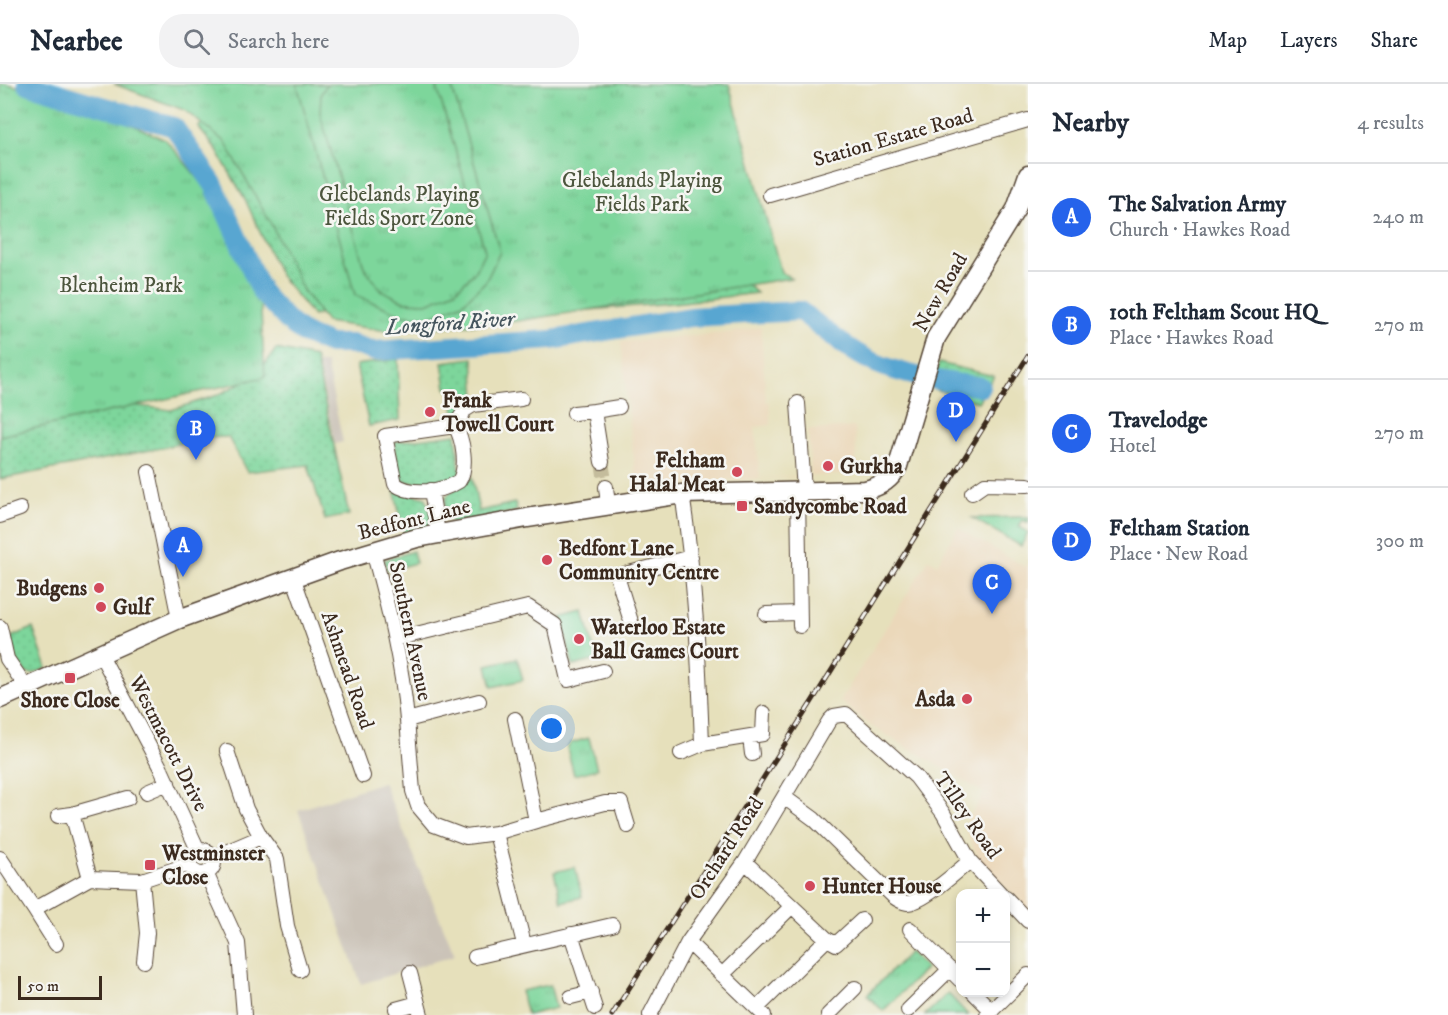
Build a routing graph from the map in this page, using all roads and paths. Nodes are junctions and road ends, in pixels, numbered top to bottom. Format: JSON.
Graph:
{"nodes":[{"id":1,"x":1028,"y":120,"type":"edge"},
{"id":2,"x":1028,"y":175,"type":"edge"},
{"id":3,"x":770,"y":195,"type":"dead end"},
{"id":4,"x":521,"y":399,"type":"dead end"},
{"id":5,"x":798,"y":403,"type":"dead end"},
{"id":6,"x":619,"y":406,"type":"dead end"},
{"id":7,"x":594,"y":411,"type":"junction"},
{"id":8,"x":574,"y":413,"type":"dead end"},
{"id":9,"x":455,"y":426,"type":"junction"},
{"id":10,"x":602,"y":462,"type":"tunnel mouth"},
{"id":11,"x":149,"y":472,"type":"dead end"},
{"id":12,"x":1028,"y":485,"type":"edge"},
{"id":13,"x":431,"y":490,"type":"junction"},
{"id":14,"x":865,"y":490,"type":"joint"},
{"id":15,"x":801,"y":491,"type":"junction"},
{"id":16,"x":972,"y":493,"type":"dead end"},
{"id":17,"x":682,"y":494,"type":"junction"},
{"id":18,"x":20,"y":509,"type":"dead end"},
{"id":19,"x":0,"y":516,"type":"edge"},
{"id":20,"x":438,"y":533,"type":"junction"},
{"id":21,"x":373,"y":551,"type":"junction"},
{"id":22,"x":691,"y":557,"type":"junction"},
{"id":23,"x":292,"y":578,"type":"junction"},
{"id":24,"x":766,"y":614,"type":"dead end"},
{"id":25,"x":179,"y":619,"type":"junction"},
{"id":26,"x":0,"y":627,"type":"edge"},
{"id":27,"x":633,"y":628,"type":"dead end"},
{"id":28,"x":395,"y":639,"type":"junction"},
{"id":29,"x":101,"y":655,"type":"junction"},
{"id":30,"x":603,"y":671,"type":"dead end"},
{"id":31,"x":24,"y":689,"type":"junction"},
{"id":32,"x":0,"y":699,"type":"edge"},
{"id":33,"x":479,"y":701,"type":"dead end"},
{"id":34,"x":764,"y":713,"type":"dead end"},
{"id":35,"x":846,"y":714,"type":"joint"},
{"id":36,"x":515,"y":718,"type":"dead end"},
{"id":37,"x":407,"y":720,"type":"junction"},
{"id":38,"x":750,"y":737,"type":"junction"},
{"id":39,"x":702,"y":744,"type":"junction"},
{"id":40,"x":227,"y":751,"type":"dead end"},
{"id":41,"x":681,"y":753,"type":"dead end"},
{"id":42,"x":752,"y":754,"type":"dead end"},
{"id":43,"x":363,"y":776,"type":"dead end"},
{"id":44,"x":168,"y":783,"type":"junction"},
{"id":45,"x":147,"y":792,"type":"dead end"},
{"id":46,"x":784,"y":797,"type":"junction"},
{"id":47,"x":128,"y":798,"type":"dead end"},
{"id":48,"x":72,"y":814,"type":"junction"},
{"id":49,"x":58,"y":816,"type":"dead end"},
{"id":50,"x":536,"y":821,"type":"junction"},
{"id":51,"x":628,"y":826,"type":"dead end"},
{"id":52,"x":496,"y":833,"type":"junction"},
{"id":53,"x":261,"y":837,"type":"junction"},
{"id":54,"x":198,"y":850,"type":"junction"},
{"id":55,"x":4,"y":855,"type":"edge"},
{"id":56,"x":214,"y":857,"type":"junction"},
{"id":57,"x":970,"y":861,"type":"junction"},
{"id":58,"x":745,"y":862,"type":"junction"},
{"id":59,"x":190,"y":864,"type":"junction"},
{"id":60,"x":206,"y":873,"type":"junction"},
{"id":61,"x":90,"y":878,"type":"junction"},
{"id":62,"x":142,"y":880,"type":"junction"},
{"id":63,"x":996,"y":889,"type":"edge"},
{"id":64,"x":1010,"y":903,"type":"edge"},
{"id":65,"x":791,"y":907,"type":"junction"},
{"id":66,"x":34,"y":909,"type":"junction"},
{"id":67,"x":862,"y":920,"type":"dead end"},
{"id":68,"x":1028,"y":921,"type":"edge"},
{"id":69,"x":612,"y":925,"type":"dead end"},
{"id":70,"x":910,"y":929,"type":"dead end"},
{"id":71,"x":572,"y":934,"type":"junction"},
{"id":72,"x":827,"y":939,"type":"junction"},
{"id":73,"x":688,"y":942,"type":"junction"},
{"id":74,"x":56,"y":944,"type":"dead end"},
{"id":75,"x":524,"y":944,"type":"junction"},
{"id":76,"x":475,"y":957,"type":"dead end"},
{"id":77,"x":144,"y":961,"type":"dead end"},
{"id":78,"x":950,"y":969,"type":"junction"},
{"id":79,"x":300,"y":970,"type":"dead end"},
{"id":80,"x":410,"y":973,"type":"dead end"},
{"id":81,"x":722,"y":975,"type":"junction"},
{"id":82,"x":1028,"y":975,"type":"edge"},
{"id":83,"x":956,"y":976,"type":"edge"},
{"id":84,"x":855,"y":988,"type":"dead end"},
{"id":85,"x":591,"y":992,"type":"junction"},
{"id":86,"x":570,"y":997,"type":"dead end"},
{"id":87,"x":976,"y":997,"type":"edge"},
{"id":88,"x":595,"y":1008,"type":"dead end"},
{"id":89,"x":396,"y":1009,"type":"dead end"},
{"id":90,"x":419,"y":1009,"type":"edge"},
{"id":91,"x":908,"y":1010,"type":"dead end"},
{"id":92,"x":761,"y":1011,"type":"edge"},
{"id":93,"x":989,"y":1013,"type":"edge"},
{"id":94,"x":244,"y":1015,"type":"edge"},
{"id":95,"x":650,"y":1015,"type":"edge"},
{"id":96,"x":828,"y":1015,"type":"edge"}],
"edges":[{"from":1,"to":3,"type":"street","name":"Station Estate Road"},
{"from":2,"to":14,"type":"main road","name":"New Road"},
{"from":4,"to":9,"type":"street"},
{"from":5,"to":15,"type":"street"},
{"from":6,"to":7,"type":"street"},
{"from":7,"to":8,"type":"street"},
{"from":7,"to":10,"type":"street"},
{"from":9,"to":13,"type":"street"},
{"from":9,"to":13,"type":"street"},
{"from":11,"to":25,"type":"street"},
{"from":12,"to":16,"type":"street"},
{"from":13,"to":20,"type":"street"},
{"from":14,"to":15,"type":"main road","name":"Bedfont Lane"},
{"from":15,"to":17,"type":"main road","name":"Bedfont Lane"},
{"from":15,"to":24,"type":"street"},
{"from":17,"to":20,"type":"main road","name":"Bedfont Lane"},
{"from":17,"to":22,"type":"street"},
{"from":18,"to":19,"type":"street"},
{"from":20,"to":21,"type":"main road","name":"Bedfont Lane"},
{"from":21,"to":23,"type":"main road","name":"Bedfont Lane"},
{"from":21,"to":28,"type":"street","name":"Southern Avenue"},
{"from":22,"to":27,"type":"street"},
{"from":22,"to":39,"type":"street"},
{"from":23,"to":25,"type":"main road","name":"Bedfont Lane"},
{"from":23,"to":43,"type":"street","name":"Ashmead Road"},
{"from":25,"to":29,"type":"main road","name":"Bedfont Lane"},
{"from":26,"to":31,"type":"street"},
{"from":28,"to":30,"type":"street"},
{"from":28,"to":37,"type":"street","name":"Southern Avenue"},
{"from":29,"to":31,"type":"main road","name":"Bedfont Lane"},
{"from":29,"to":44,"type":"street","name":"Westmacott Drive"},
{"from":31,"to":32,"type":"main road","name":"Bedfont Lane"},
{"from":33,"to":37,"type":"street","name":"Southern Avenue"},
{"from":34,"to":38,"type":"street"},
{"from":35,"to":46,"type":"street","name":"Orchard Road"},
{"from":35,"to":57,"type":"street","name":"Tilley Road"},
{"from":36,"to":50,"type":"street"},
{"from":37,"to":52,"type":"street","name":"Southern Avenue"},
{"from":38,"to":39,"type":"street"},
{"from":38,"to":42,"type":"street"},
{"from":39,"to":41,"type":"street"},
{"from":40,"to":53,"type":"street"},
{"from":44,"to":45,"type":"street"},
{"from":44,"to":54,"type":"street","name":"Westmacott Drive"},
{"from":46,"to":57,"type":"street"},
{"from":46,"to":58,"type":"street","name":"Orchard Road"},
{"from":47,"to":48,"type":"street"},
{"from":48,"to":49,"type":"street"},
{"from":48,"to":61,"type":"street"},
{"from":50,"to":51,"type":"street","name":"Southern Avenue"},
{"from":50,"to":52,"type":"street","name":"Southern Avenue"},
{"from":52,"to":75,"type":"street"},
{"from":53,"to":56,"type":"street"},
{"from":53,"to":79,"type":"street"},
{"from":54,"to":56,"type":"street"},
{"from":54,"to":59,"type":"street"},
{"from":55,"to":66,"type":"street"},
{"from":56,"to":60,"type":"street"},
{"from":57,"to":63,"type":"street","name":"Tilley Road"},
{"from":58,"to":65,"type":"street"},
{"from":58,"to":73,"type":"street","name":"Orchard Road"},
{"from":59,"to":60,"type":"street"},
{"from":59,"to":62,"type":"street"},
{"from":60,"to":94,"type":"street"},
{"from":61,"to":62,"type":"street"},
{"from":61,"to":66,"type":"street"},
{"from":62,"to":77,"type":"street"},
{"from":64,"to":68,"type":"street"},
{"from":65,"to":72,"type":"street"},
{"from":65,"to":81,"type":"street"},
{"from":66,"to":74,"type":"street"},
{"from":67,"to":72,"type":"street"},
{"from":69,"to":71,"type":"street"},
{"from":70,"to":78,"type":"street"},
{"from":71,"to":75,"type":"street"},
{"from":71,"to":85,"type":"street"},
{"from":72,"to":92,"type":"street"},
{"from":73,"to":81,"type":"street"},
{"from":73,"to":95,"type":"street","name":"Orchard Road"},
{"from":75,"to":76,"type":"street"},
{"from":78,"to":83,"type":"street"},
{"from":78,"to":91,"type":"street"},
{"from":80,"to":90,"type":"street"},
{"from":81,"to":92,"type":"street"},
{"from":82,"to":93,"type":"street"},
{"from":84,"to":96,"type":"street"},
{"from":85,"to":86,"type":"street"},
{"from":85,"to":88,"type":"street"},
{"from":87,"to":93,"type":"street"},
{"from":89,"to":90,"type":"street"}]}
